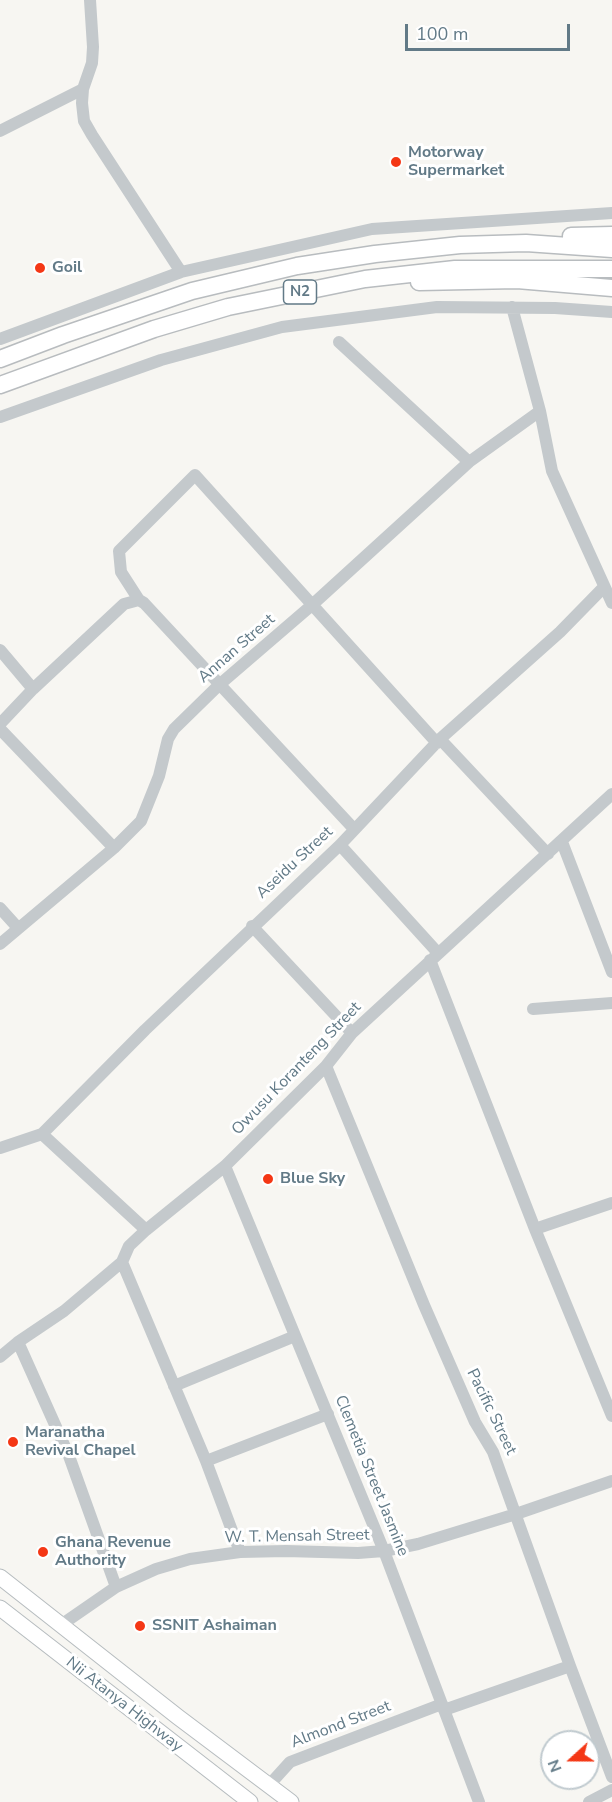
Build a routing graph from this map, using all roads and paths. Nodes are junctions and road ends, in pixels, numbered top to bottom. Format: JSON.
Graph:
{"nodes":[{"id":1,"x":90,"y":0,"type":"edge"},
{"id":2,"x":83,"y":89,"type":"junction"},
{"id":3,"x":0,"y":131,"type":"edge"},
{"id":4,"x":612,"y":213,"type":"edge"},
{"id":5,"x":612,"y":235,"type":"edge"},
{"id":6,"x":526,"y":243,"type":"junction"},
{"id":7,"x":612,"y":249,"type":"edge"},
{"id":8,"x":612,"y":269,"type":"edge"},
{"id":9,"x":181,"y":272,"type":"junction"},
{"id":10,"x":364,"y":279,"type":"junction"},
{"id":11,"x":612,"y":288,"type":"edge"},
{"id":12,"x":512,"y":307,"type":"junction"},
{"id":13,"x":612,"y":312,"type":"edge"},
{"id":14,"x":0,"y":339,"type":"edge"},
{"id":15,"x":339,"y":342,"type":"dead end"},
{"id":16,"x":0,"y":359,"type":"edge"},
{"id":17,"x":0,"y":385,"type":"edge"},
{"id":18,"x":540,"y":411,"type":"junction"},
{"id":19,"x":0,"y":417,"type":"edge"},
{"id":20,"x":469,"y":462,"type":"junction"},
{"id":21,"x":604,"y":587,"type":"junction"},
{"id":22,"x":139,"y":600,"type":"junction"},
{"id":23,"x":612,"y":603,"type":"edge"},
{"id":24,"x":312,"y":606,"type":"junction"},
{"id":25,"x":0,"y":650,"type":"edge"},
{"id":26,"x":219,"y":685,"type":"junction"},
{"id":27,"x":33,"y":689,"type":"junction"},
{"id":28,"x":0,"y":724,"type":"edge"},
{"id":29,"x":0,"y":729,"type":"edge"},
{"id":30,"x":439,"y":741,"type":"junction"},
{"id":31,"x":612,"y":794,"type":"edge"},
{"id":32,"x":354,"y":830,"type":"junction"},
{"id":33,"x":562,"y":842,"type":"junction"},
{"id":34,"x":340,"y":845,"type":"junction"},
{"id":35,"x":114,"y":848,"type":"junction"},
{"id":36,"x":548,"y":854,"type":"junction"},
{"id":37,"x":0,"y":909,"type":"edge"},
{"id":38,"x":252,"y":926,"type":"junction"},
{"id":39,"x":18,"y":928,"type":"junction"},
{"id":40,"x":0,"y":944,"type":"edge"},
{"id":41,"x":434,"y":957,"type":"junction"},
{"id":42,"x":612,"y":972,"type":"edge"},
{"id":43,"x":612,"y":1003,"type":"edge"},
{"id":44,"x":533,"y":1009,"type":"dead end"},
{"id":45,"x":352,"y":1033,"type":"junction"},
{"id":46,"x":326,"y":1066,"type":"junction"},
{"id":47,"x":42,"y":1134,"type":"junction"},
{"id":48,"x":0,"y":1148,"type":"edge"},
{"id":49,"x":225,"y":1166,"type":"junction"},
{"id":50,"x":612,"y":1203,"type":"edge"},
{"id":51,"x":535,"y":1229,"type":"junction"},
{"id":52,"x":146,"y":1230,"type":"junction"},
{"id":53,"x":122,"y":1262,"type":"junction"},
{"id":54,"x":295,"y":1336,"type":"junction"},
{"id":55,"x":18,"y":1342,"type":"junction"},
{"id":56,"x":2,"y":1352,"type":"edge"},
{"id":57,"x":607,"y":1385,"type":"edge"},
{"id":58,"x":174,"y":1386,"type":"junction"},
{"id":59,"x":328,"y":1414,"type":"junction"},
{"id":60,"x":612,"y":1416,"type":"edge"},
{"id":61,"x":206,"y":1461,"type":"junction"},
{"id":62,"x":612,"y":1481,"type":"edge"},
{"id":63,"x":516,"y":1514,"type":"junction"},
{"id":64,"x":384,"y":1551,"type":"junction"},
{"id":65,"x":240,"y":1552,"type":"junction"},
{"id":66,"x":0,"y":1577,"type":"edge"},
{"id":67,"x":116,"y":1587,"type":"junction"},
{"id":68,"x":0,"y":1608,"type":"edge"},
{"id":69,"x":62,"y":1625,"type":"junction"},
{"id":70,"x":570,"y":1666,"type":"junction"},
{"id":71,"x":160,"y":1703,"type":"junction"},
{"id":72,"x":443,"y":1707,"type":"junction"},
{"id":73,"x":146,"y":1723,"type":"junction"},
{"id":74,"x":612,"y":1777,"type":"edge"},
{"id":75,"x":606,"y":1796,"type":"edge"},
{"id":76,"x":285,"y":1797,"type":"edge"},
{"id":77,"x":250,"y":1802,"type":"edge"},
{"id":78,"x":479,"y":1802,"type":"edge"},
{"id":79,"x":589,"y":1802,"type":"edge"}],
"edges":[{"from":1,"to":2,"type":"street"},
{"from":2,"to":3,"type":"street"},
{"from":2,"to":9,"type":"street"},
{"from":4,"to":9,"type":"street"},
{"from":5,"to":6,"type":"highway"},
{"from":6,"to":7,"type":"highway","number":"N2"},
{"from":6,"to":16,"type":"highway","number":"N2"},
{"from":8,"to":10,"type":"highway","number":"N2"},
{"from":9,"to":14,"type":"street"},
{"from":10,"to":11,"type":"highway"},
{"from":10,"to":17,"type":"highway","number":"N2"},
{"from":12,"to":13,"type":"street"},
{"from":12,"to":18,"type":"street"},
{"from":12,"to":19,"type":"street"},
{"from":15,"to":20,"type":"street"},
{"from":18,"to":20,"type":"street","name":"Annan Street"},
{"from":18,"to":21,"type":"street"},
{"from":20,"to":24,"type":"street","name":"Annan Street"},
{"from":21,"to":23,"type":"street"},
{"from":21,"to":30,"type":"street","name":"Aseidu Street"},
{"from":22,"to":24,"type":"street"},
{"from":22,"to":26,"type":"street"},
{"from":22,"to":27,"type":"street"},
{"from":24,"to":26,"type":"street","name":"Annan Street"},
{"from":24,"to":30,"type":"street"},
{"from":25,"to":27,"type":"street"},
{"from":26,"to":32,"type":"street"},
{"from":26,"to":35,"type":"street","name":"Annan Street"},
{"from":27,"to":28,"type":"street"},
{"from":29,"to":35,"type":"street"},
{"from":30,"to":32,"type":"street","name":"Aseidu Street"},
{"from":30,"to":36,"type":"street"},
{"from":31,"to":33,"type":"street","name":"Owusu Koranteng Street"},
{"from":32,"to":34,"type":"street","name":"Aseidu Street"},
{"from":33,"to":36,"type":"street","name":"Owusu Koranteng Street"},
{"from":33,"to":42,"type":"street"},
{"from":34,"to":38,"type":"street","name":"Aseidu Street"},
{"from":34,"to":41,"type":"street"},
{"from":35,"to":39,"type":"street","name":"Annan Street"},
{"from":36,"to":41,"type":"street","name":"Owusu Koranteng Street"},
{"from":37,"to":39,"type":"street"},
{"from":38,"to":45,"type":"street"},
{"from":38,"to":47,"type":"street","name":"Aseidu Street"},
{"from":39,"to":40,"type":"street","name":"Annan Street"},
{"from":41,"to":45,"type":"street","name":"Owusu Koranteng Street"},
{"from":41,"to":51,"type":"street"},
{"from":43,"to":44,"type":"street"},
{"from":45,"to":46,"type":"street","name":"Owusu Koranteng Street"},
{"from":46,"to":49,"type":"street","name":"Owusu Koranteng Street"},
{"from":46,"to":63,"type":"street","name":"Pacific Street"},
{"from":47,"to":48,"type":"street","name":"Aseidu Street"},
{"from":47,"to":52,"type":"street"},
{"from":49,"to":52,"type":"street","name":"Owusu Koranteng Street"},
{"from":49,"to":54,"type":"street","name":"Clemetia Street Jasmine"},
{"from":50,"to":51,"type":"street"},
{"from":51,"to":57,"type":"street"},
{"from":52,"to":53,"type":"street","name":"Owusu Koranteng Street"},
{"from":53,"to":55,"type":"street","name":"Owusu Koranteng Street"},
{"from":53,"to":58,"type":"street"},
{"from":54,"to":58,"type":"street"},
{"from":54,"to":59,"type":"street","name":"Clemetia Street Jasmine"},
{"from":55,"to":56,"type":"street","name":"Owusu Koranteng Street"},
{"from":55,"to":67,"type":"street"},
{"from":57,"to":60,"type":"street"},
{"from":58,"to":61,"type":"street"},
{"from":59,"to":61,"type":"street"},
{"from":59,"to":64,"type":"street","name":"Clemetia Street Jasmine"},
{"from":61,"to":65,"type":"street"},
{"from":62,"to":63,"type":"street","name":"W. T. Mensah Street"},
{"from":63,"to":64,"type":"street","name":"W. T. Mensah Street"},
{"from":63,"to":70,"type":"street","name":"Pacific Street"},
{"from":64,"to":65,"type":"street","name":"W. T. Mensah Street"},
{"from":64,"to":72,"type":"street","name":"Clemetia Street Jasmine"},
{"from":65,"to":67,"type":"street","name":"W. T. Mensah Street"},
{"from":66,"to":69,"type":"main road"},
{"from":67,"to":69,"type":"street","name":"W. T. Mensah Street"},
{"from":68,"to":73,"type":"main road","name":"Nii Atanya Highway"},
{"from":69,"to":71,"type":"main road"},
{"from":70,"to":72,"type":"street"},
{"from":70,"to":74,"type":"street","name":"Pacific Street"},
{"from":71,"to":73,"type":"main road"},
{"from":71,"to":76,"type":"main road"},
{"from":72,"to":76,"type":"street","name":"Almond Street"},
{"from":72,"to":78,"type":"street","name":"Clemetia Street Jasmine"},
{"from":73,"to":77,"type":"main road","name":"Nii Atanya Highway"},
{"from":75,"to":79,"type":"street"}]}
